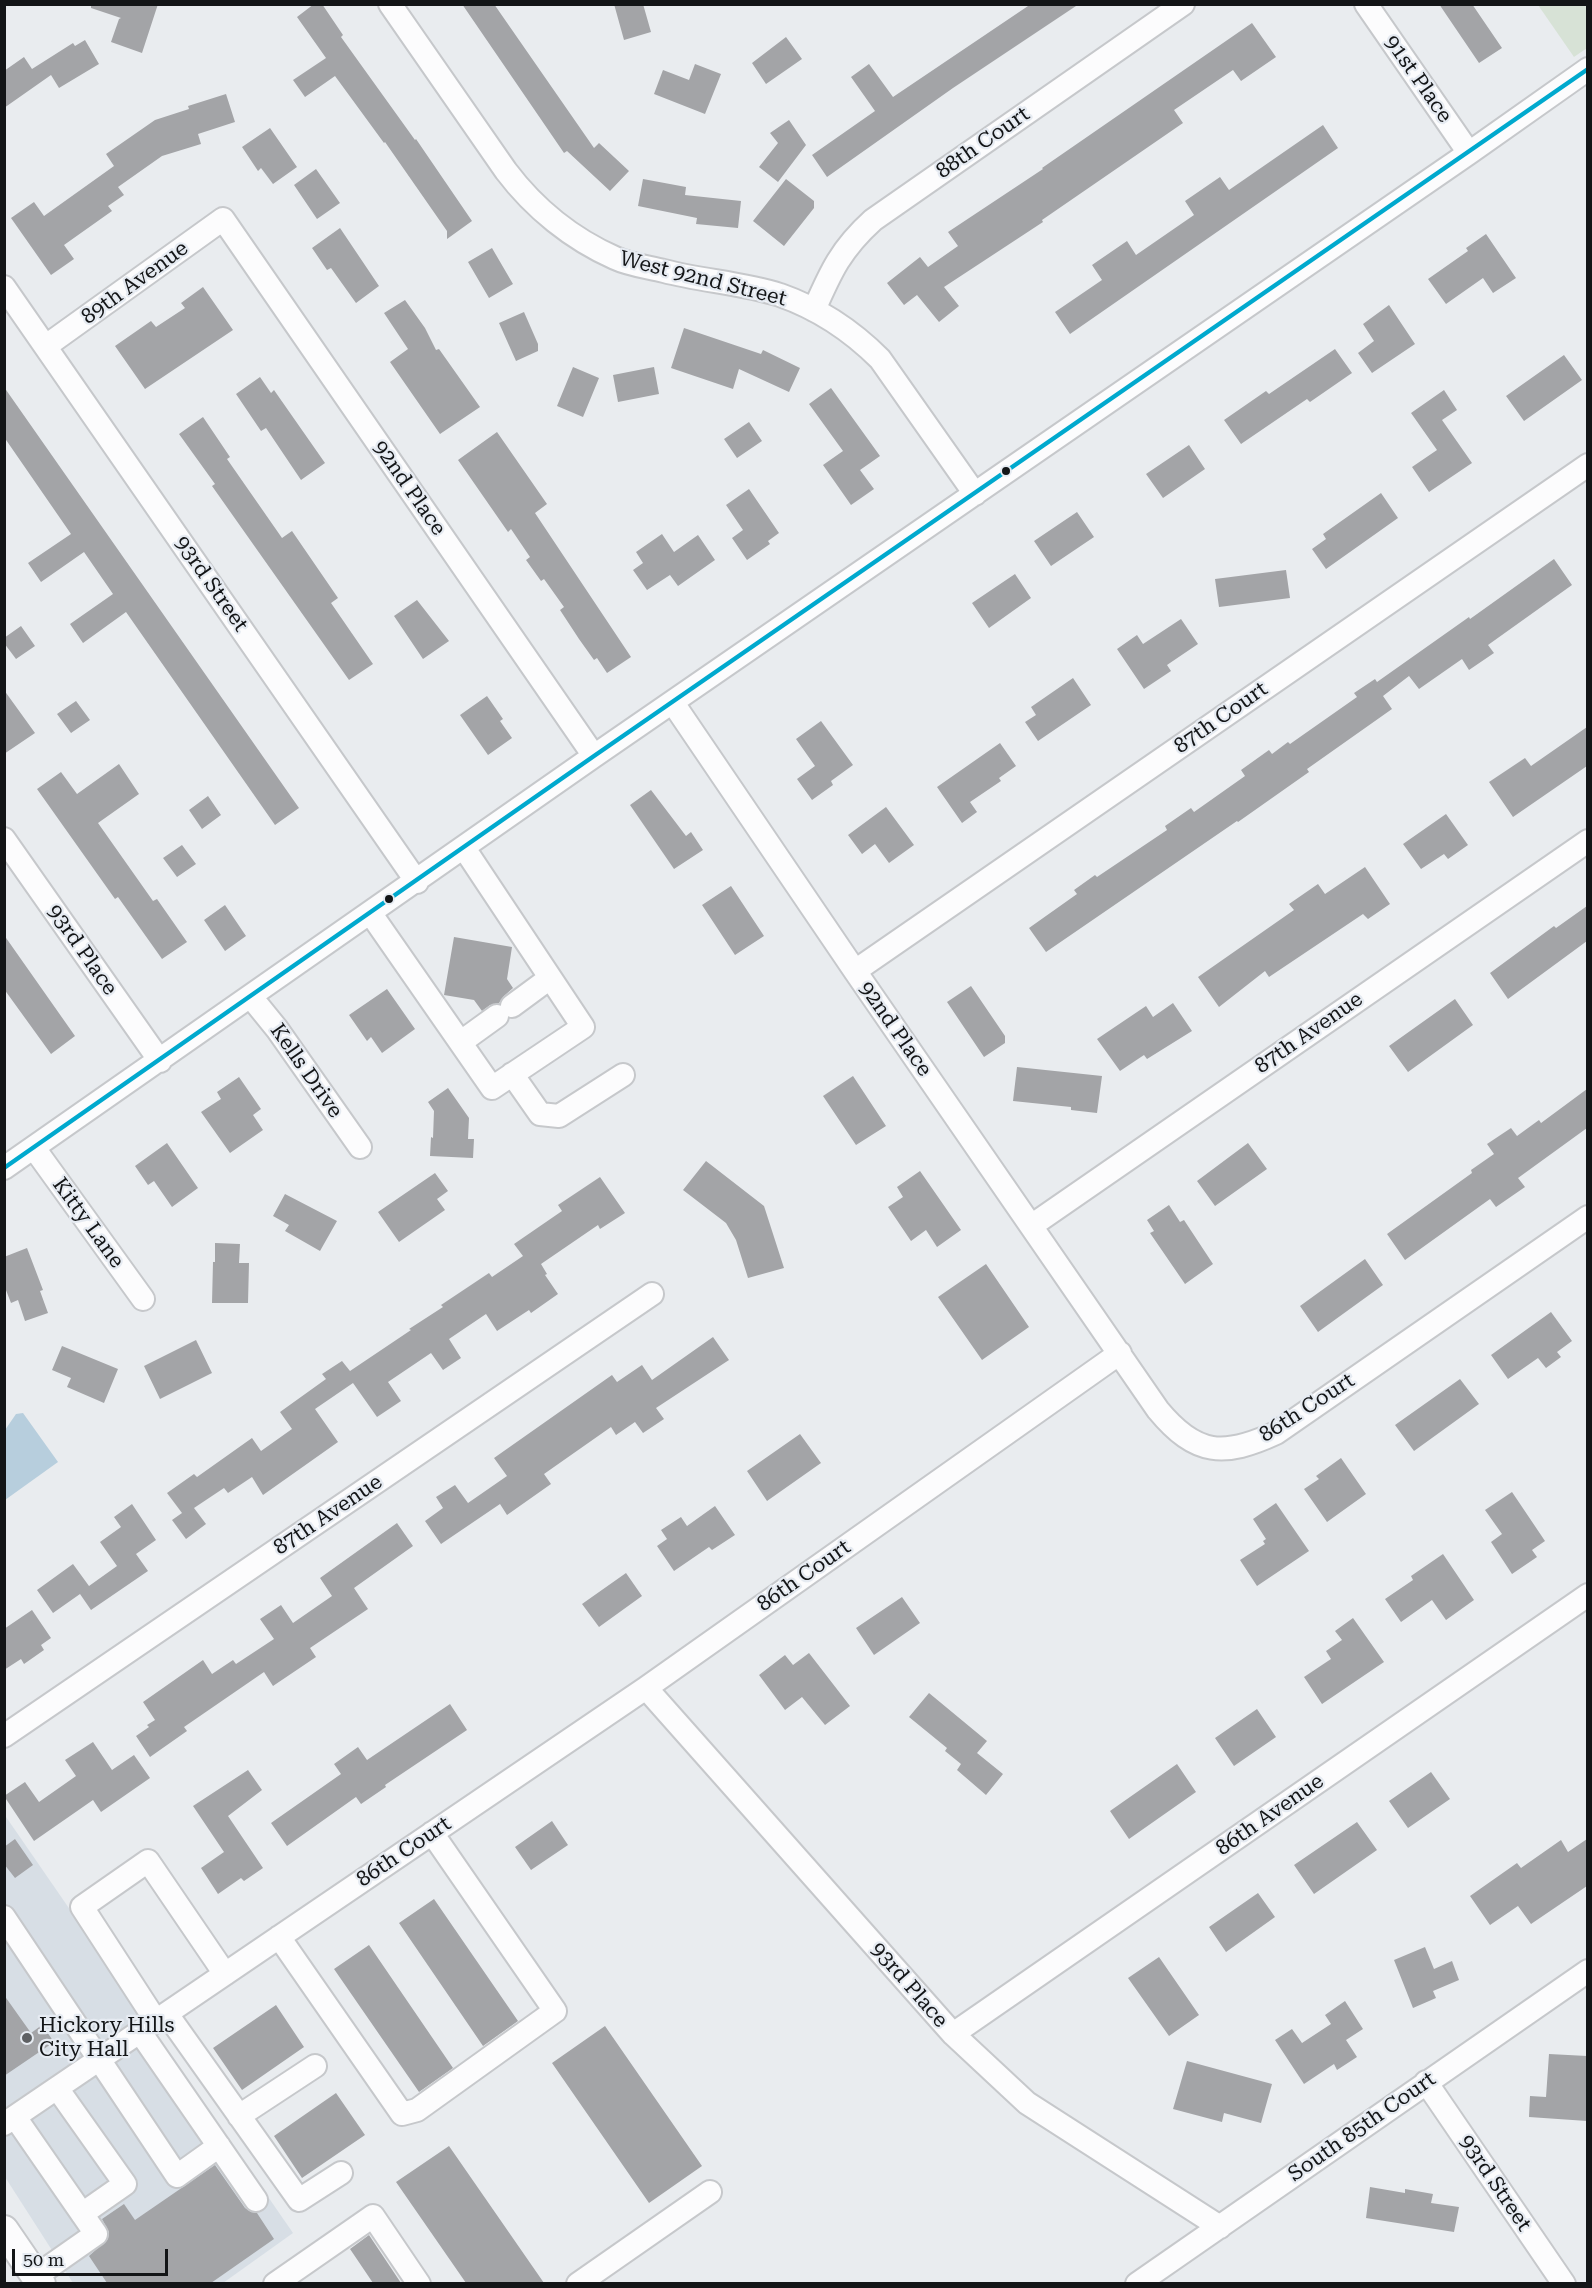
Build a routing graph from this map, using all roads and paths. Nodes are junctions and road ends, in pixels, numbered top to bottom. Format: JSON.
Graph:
{"nodes":[{"id":1,"x":390,"y":4,"type":"edge"},
{"id":2,"x":1183,"y":4,"type":"edge"},
{"id":3,"x":1366,"y":4,"type":"edge"},
{"id":4,"x":1584,"y":79,"type":"edge"},
{"id":5,"x":1469,"y":153,"type":"junction"},
{"id":6,"x":223,"y":219,"type":"joint"},
{"id":7,"x":4,"y":286,"type":"edge"},
{"id":8,"x":814,"y":310,"type":"junction"},
{"id":9,"x":46,"y":346,"type":"junction"},
{"id":10,"x":1587,"y":465,"type":"edge"},
{"id":11,"x":975,"y":494,"type":"junction"},
{"id":12,"x":673,"y":703,"type":"junction"},
{"id":13,"x":594,"y":756,"type":"junction"},
{"id":14,"x":4,"y":839,"type":"edge"},
{"id":15,"x":1587,"y":841,"type":"edge"},
{"id":16,"x":464,"y":848,"type":"junction"},
{"id":17,"x":417,"y":882,"type":"junction"},
{"id":18,"x":371,"y":914,"type":"junction"},
{"id":19,"x":855,"y":971,"type":"junction"},
{"id":20,"x":550,"y":978,"type":"junction"},
{"id":21,"x":251,"y":997,"type":"junction"},
{"id":22,"x":461,"y":1042,"type":"junction"},
{"id":23,"x":160,"y":1061,"type":"junction"},
{"id":24,"x":512,"y":1074,"type":"junction"},
{"id":25,"x":623,"y":1075,"type":"dead end"},
{"id":26,"x":360,"y":1146,"type":"dead end"},
{"id":27,"x":34,"y":1148,"type":"junction"},
{"id":28,"x":4,"y":1168,"type":"edge"},
{"id":29,"x":1587,"y":1217,"type":"edge"},
{"id":30,"x":1031,"y":1226,"type":"junction"},
{"id":31,"x":652,"y":1294,"type":"dead end"},
{"id":32,"x":143,"y":1299,"type":"dead end"},
{"id":33,"x":1120,"y":1353,"type":"junction"},
{"id":34,"x":1587,"y":1595,"type":"edge"},
{"id":35,"x":646,"y":1688,"type":"junction"},
{"id":36,"x":4,"y":1736,"type":"edge"},
{"id":37,"x":432,"y":1833,"type":"junction"},
{"id":38,"x":8,"y":1930,"type":"edge"},
{"id":39,"x":279,"y":1937,"type":"junction"},
{"id":40,"x":1587,"y":1971,"type":"edge"},
{"id":41,"x":225,"y":1974,"type":"junction"},
{"id":42,"x":154,"y":2022,"type":"junction"},
{"id":43,"x":953,"y":2034,"type":"junction"},
{"id":44,"x":99,"y":2060,"type":"junction"},
{"id":45,"x":315,"y":2066,"type":"dead end"},
{"id":46,"x":1426,"y":2082,"type":"junction"},
{"id":47,"x":57,"y":2088,"type":"junction"},
{"id":48,"x":239,"y":2116,"type":"junction"},
{"id":49,"x":10,"y":2121,"type":"edge"},
{"id":50,"x":219,"y":2146,"type":"junction"},
{"id":51,"x":341,"y":2173,"type":"dead end"},
{"id":52,"x":710,"y":2192,"type":"dead end"},
{"id":53,"x":256,"y":2200,"type":"dead end"},
{"id":54,"x":82,"y":2214,"type":"junction"},
{"id":55,"x":1220,"y":2227,"type":"junction"},
{"id":56,"x":4,"y":2230,"type":"edge"},
{"id":57,"x":39,"y":2280,"type":"edge"},
{"id":58,"x":275,"y":2283,"type":"edge"},
{"id":59,"x":419,"y":2283,"type":"edge"},
{"id":60,"x":578,"y":2283,"type":"edge"},
{"id":61,"x":1137,"y":2283,"type":"edge"},
{"id":62,"x":1564,"y":2283,"type":"edge"}],
"edges":[{"from":1,"to":8,"type":"street","name":"West 92nd Street"},
{"from":2,"to":8,"type":"street","name":"88th Court"},
{"from":3,"to":5,"type":"street","name":"91st Place"},
{"from":4,"to":5,"type":"street"},
{"from":5,"to":11,"type":"street"},
{"from":6,"to":9,"type":"street","name":"89th Avenue"},
{"from":6,"to":13,"type":"street","name":"92nd Place"},
{"from":7,"to":9,"type":"street","name":"93rd Street"},
{"from":8,"to":11,"type":"street","name":"West 92nd Street"},
{"from":9,"to":17,"type":"street","name":"93rd Street"},
{"from":10,"to":19,"type":"street","name":"87th Court"},
{"from":11,"to":12,"type":"street"},
{"from":12,"to":13,"type":"street"},
{"from":12,"to":19,"type":"street","name":"92nd Place"},
{"from":13,"to":16,"type":"street"},
{"from":14,"to":23,"type":"street","name":"93rd Place"},
{"from":15,"to":30,"type":"street","name":"87th Avenue"},
{"from":16,"to":17,"type":"street"},
{"from":16,"to":20,"type":"street"},
{"from":17,"to":18,"type":"street"},
{"from":18,"to":21,"type":"street"},
{"from":18,"to":22,"type":"street"},
{"from":19,"to":30,"type":"street","name":"92nd Place"},
{"from":20,"to":22,"type":"street"},
{"from":20,"to":24,"type":"street"},
{"from":21,"to":23,"type":"street"},
{"from":21,"to":26,"type":"street","name":"Kells Drive"},
{"from":22,"to":24,"type":"street"},
{"from":23,"to":27,"type":"street"},
{"from":24,"to":25,"type":"street"},
{"from":27,"to":28,"type":"street"},
{"from":27,"to":32,"type":"street","name":"Kitty Lane"},
{"from":29,"to":33,"type":"street","name":"86th Court"},
{"from":30,"to":33,"type":"street","name":"92nd Place"},
{"from":31,"to":36,"type":"street","name":"87th Avenue"},
{"from":33,"to":35,"type":"street","name":"86th Court"},
{"from":34,"to":43,"type":"street","name":"86th Avenue"},
{"from":35,"to":37,"type":"street","name":"86th Court"},
{"from":35,"to":43,"type":"street","name":"93rd Place"},
{"from":37,"to":39,"type":"street","name":"86th Court"},
{"from":37,"to":39,"type":"street"},
{"from":38,"to":44,"type":"street"},
{"from":39,"to":41,"type":"street","name":"86th Court"},
{"from":40,"to":46,"type":"street","name":"South 85th Court"},
{"from":41,"to":42,"type":"street","name":"86th Court"},
{"from":41,"to":42,"type":"street"},
{"from":42,"to":44,"type":"street","name":"86th Court"},
{"from":42,"to":48,"type":"street"},
{"from":42,"to":50,"type":"street"},
{"from":43,"to":55,"type":"street","name":"93rd Place"},
{"from":44,"to":47,"type":"street","name":"86th Court"},
{"from":44,"to":50,"type":"street"},
{"from":45,"to":48,"type":"street"},
{"from":46,"to":55,"type":"street","name":"South 85th Court"},
{"from":46,"to":62,"type":"street","name":"93rd Street"},
{"from":47,"to":49,"type":"street","name":"86th Court"},
{"from":47,"to":54,"type":"street"},
{"from":48,"to":51,"type":"street"},
{"from":49,"to":54,"type":"street"},
{"from":50,"to":53,"type":"street"},
{"from":52,"to":60,"type":"street"},
{"from":54,"to":57,"type":"street"},
{"from":55,"to":61,"type":"street","name":"South 85th Court"},
{"from":56,"to":57,"type":"main road"},
{"from":58,"to":59,"type":"street"}]}
